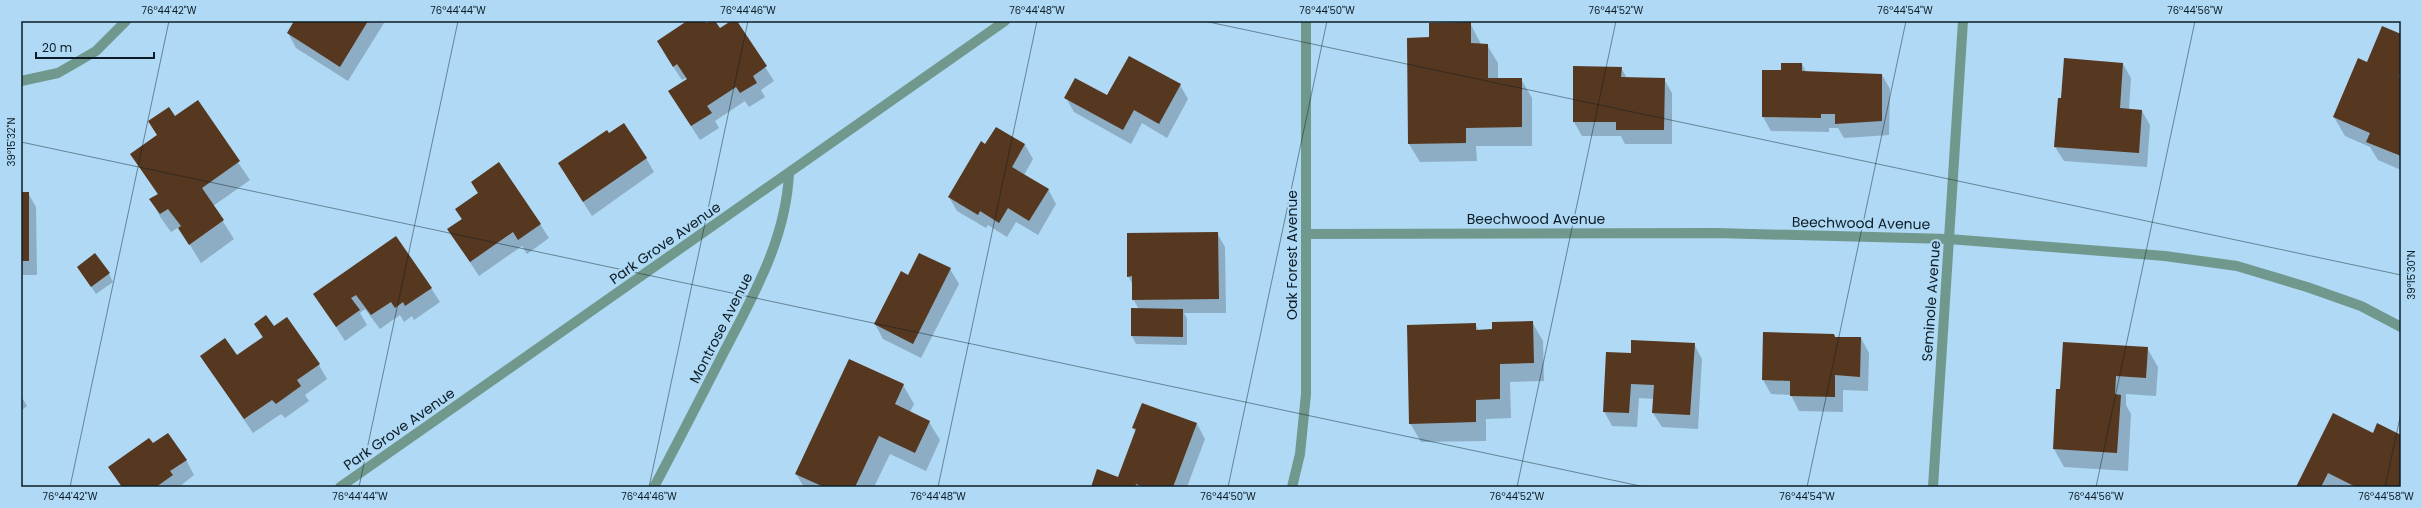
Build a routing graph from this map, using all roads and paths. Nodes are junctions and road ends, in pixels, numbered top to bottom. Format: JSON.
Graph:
{"nodes":[{"id":1,"x":126,"y":21,"type":"edge"},
{"id":2,"x":1005,"y":21,"type":"edge"},
{"id":3,"x":1306,"y":21,"type":"edge"},
{"id":4,"x":1963,"y":21,"type":"edge"},
{"id":5,"x":21,"y":81,"type":"edge"},
{"id":6,"x":789,"y":173,"type":"junction"},
{"id":7,"x":1307,"y":234,"type":"junction"},
{"id":8,"x":1949,"y":239,"type":"junction"},
{"id":9,"x":2401,"y":327,"type":"edge"},
{"id":10,"x":353,"y":483,"type":"edge"},
{"id":11,"x":340,"y":487,"type":"edge"},
{"id":12,"x":654,"y":487,"type":"edge"},
{"id":13,"x":1292,"y":487,"type":"edge"},
{"id":14,"x":1933,"y":487,"type":"edge"}],
"edges":[{"from":1,"to":5,"type":"street"},
{"from":2,"to":6,"type":"street","name":"Park Grove Avenue"},
{"from":3,"to":7,"type":"street","name":"Oak Forest Avenue"},
{"from":4,"to":8,"type":"street","name":"Seminole Avenue"},
{"from":6,"to":10,"type":"street","name":"Park Grove Avenue"},
{"from":6,"to":12,"type":"street","name":"Montrose Avenue"},
{"from":7,"to":8,"type":"street","name":"Beechwood Avenue"},
{"from":7,"to":13,"type":"street","name":"Oak Forest Avenue"},
{"from":8,"to":9,"type":"street","name":"Beechwood Avenue"},
{"from":8,"to":14,"type":"street","name":"Seminole Avenue"},
{"from":10,"to":11,"type":"street","name":"Park Grove Avenue"}]}
